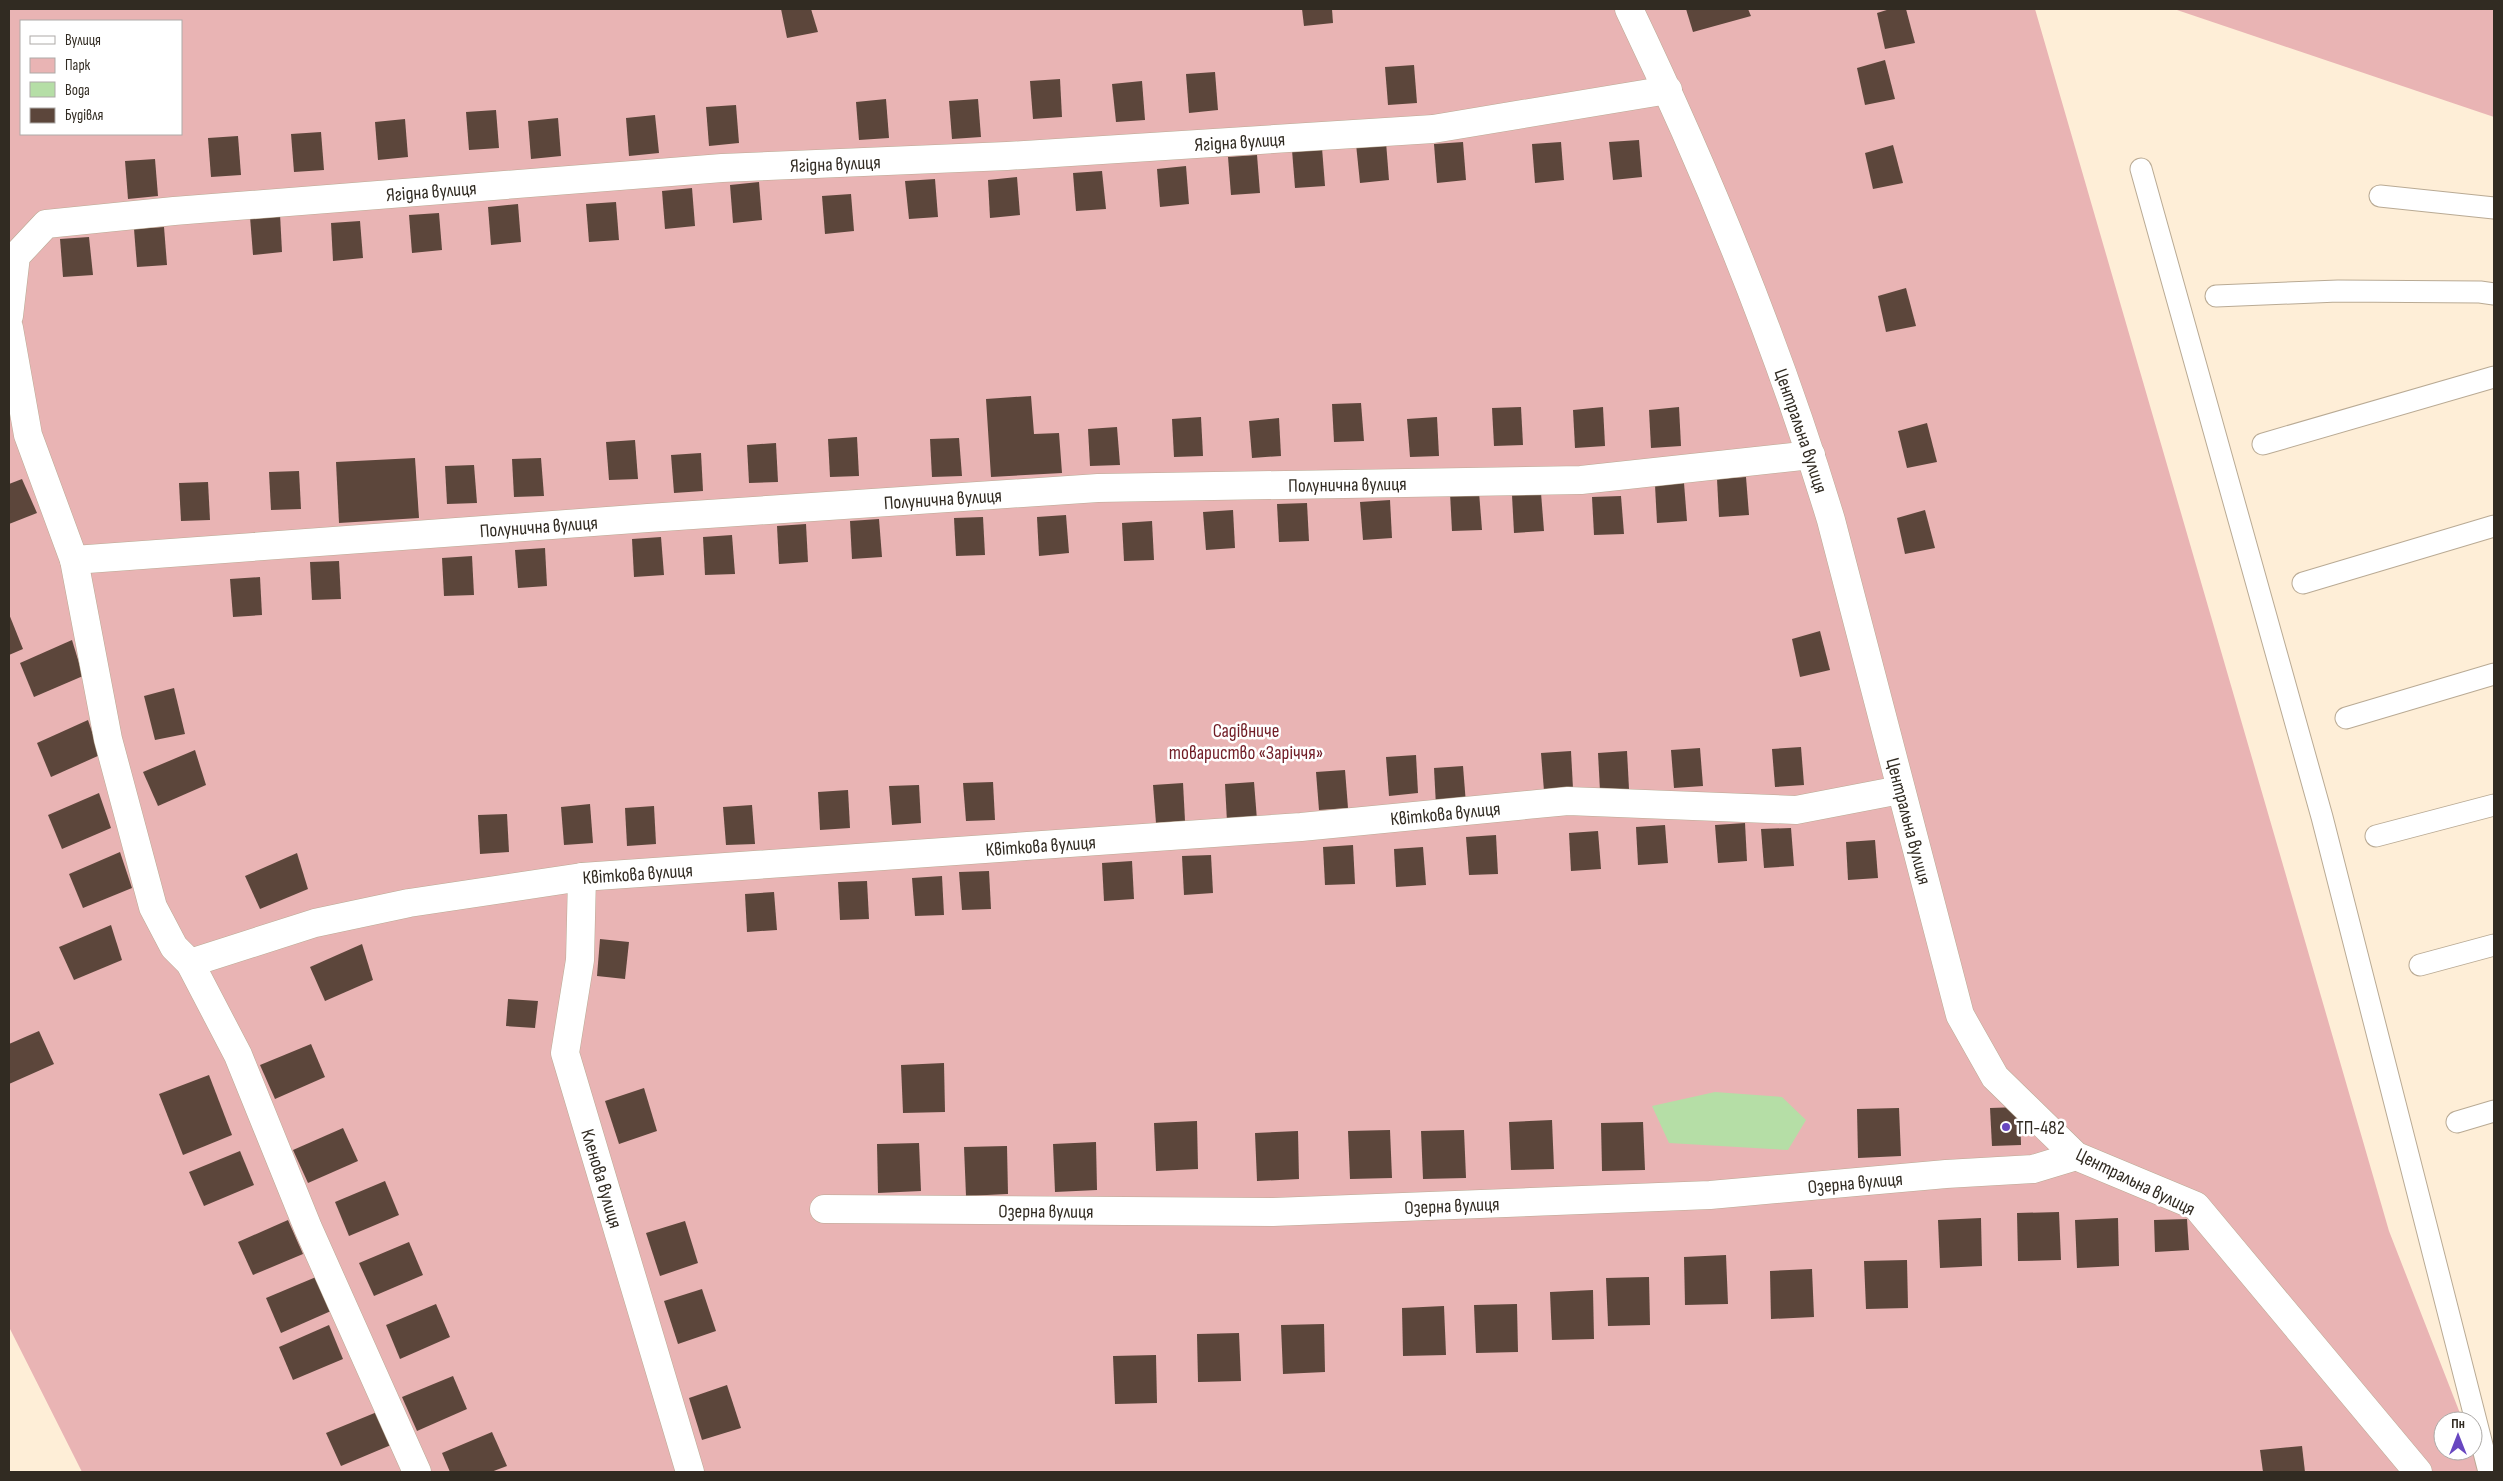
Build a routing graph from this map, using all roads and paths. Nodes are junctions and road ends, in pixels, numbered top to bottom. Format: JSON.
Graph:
{"nodes":[{"id":1,"x":1629,"y":9,"type":"edge"},
{"id":2,"x":1668,"y":90,"type":"junction"},
{"id":3,"x":2141,"y":170,"type":"dead end"},
{"id":4,"x":2380,"y":196,"type":"dead end"},
{"id":5,"x":2494,"y":208,"type":"edge"},
{"id":6,"x":2494,"y":294,"type":"edge"},
{"id":7,"x":2216,"y":296,"type":"dead end"},
{"id":8,"x":9,"y":316,"type":"edge"},
{"id":9,"x":9,"y":328,"type":"edge"},
{"id":10,"x":2494,"y":377,"type":"edge"},
{"id":11,"x":2263,"y":444,"type":"dead end"},
{"id":12,"x":1812,"y":455,"type":"junction"},
{"id":13,"x":2494,"y":526,"type":"edge"},
{"id":14,"x":74,"y":560,"type":"junction"},
{"id":15,"x":2303,"y":582,"type":"dead end"},
{"id":16,"x":2494,"y":674,"type":"edge"},
{"id":17,"x":2346,"y":718,"type":"dead end"},
{"id":18,"x":1900,"y":790,"type":"junction"},
{"id":19,"x":2494,"y":805,"type":"edge"},
{"id":20,"x":2376,"y":836,"type":"dead end"},
{"id":21,"x":582,"y":877,"type":"junction"},
{"id":22,"x":2494,"y":945,"type":"edge"},
{"id":23,"x":190,"y":964,"type":"junction"},
{"id":24,"x":2420,"y":965,"type":"dead end"},
{"id":25,"x":2494,"y":1111,"type":"edge"},
{"id":26,"x":2457,"y":1122,"type":"dead end"},
{"id":27,"x":2076,"y":1156,"type":"junction"},
{"id":28,"x":824,"y":1209,"type":"dead end"},
{"id":29,"x":417,"y":1472,"type":"edge"},
{"id":30,"x":690,"y":1472,"type":"edge"},
{"id":31,"x":2418,"y":1472,"type":"edge"},
{"id":32,"x":2489,"y":1472,"type":"edge"}],
"edges":[{"from":1,"to":2,"type":"street","name":"Центральна вулиця"},
{"from":2,"to":8,"type":"street","name":"Ягідна вулиця"},
{"from":2,"to":12,"type":"street","name":"Центральна вулиця"},
{"from":3,"to":32,"type":"lane"},
{"from":4,"to":5,"type":"lane"},
{"from":6,"to":7,"type":"lane"},
{"from":9,"to":14,"type":"street"},
{"from":10,"to":11,"type":"lane"},
{"from":12,"to":14,"type":"street","name":"Полунична вулиця"},
{"from":12,"to":18,"type":"street","name":"Центральна вулиця"},
{"from":13,"to":15,"type":"lane"},
{"from":14,"to":23,"type":"street"},
{"from":16,"to":17,"type":"lane"},
{"from":18,"to":21,"type":"street","name":"Квіткова вулиця"},
{"from":18,"to":27,"type":"street","name":"Центральна вулиця"},
{"from":19,"to":20,"type":"lane"},
{"from":21,"to":23,"type":"street","name":"Квіткова вулиця"},
{"from":21,"to":30,"type":"street","name":"Кленова вулиця"},
{"from":22,"to":24,"type":"lane"},
{"from":23,"to":29,"type":"street"},
{"from":25,"to":26,"type":"lane"},
{"from":27,"to":28,"type":"street","name":"Озерна вулиця"},
{"from":27,"to":31,"type":"street","name":"Центральна вулиця"}]}
